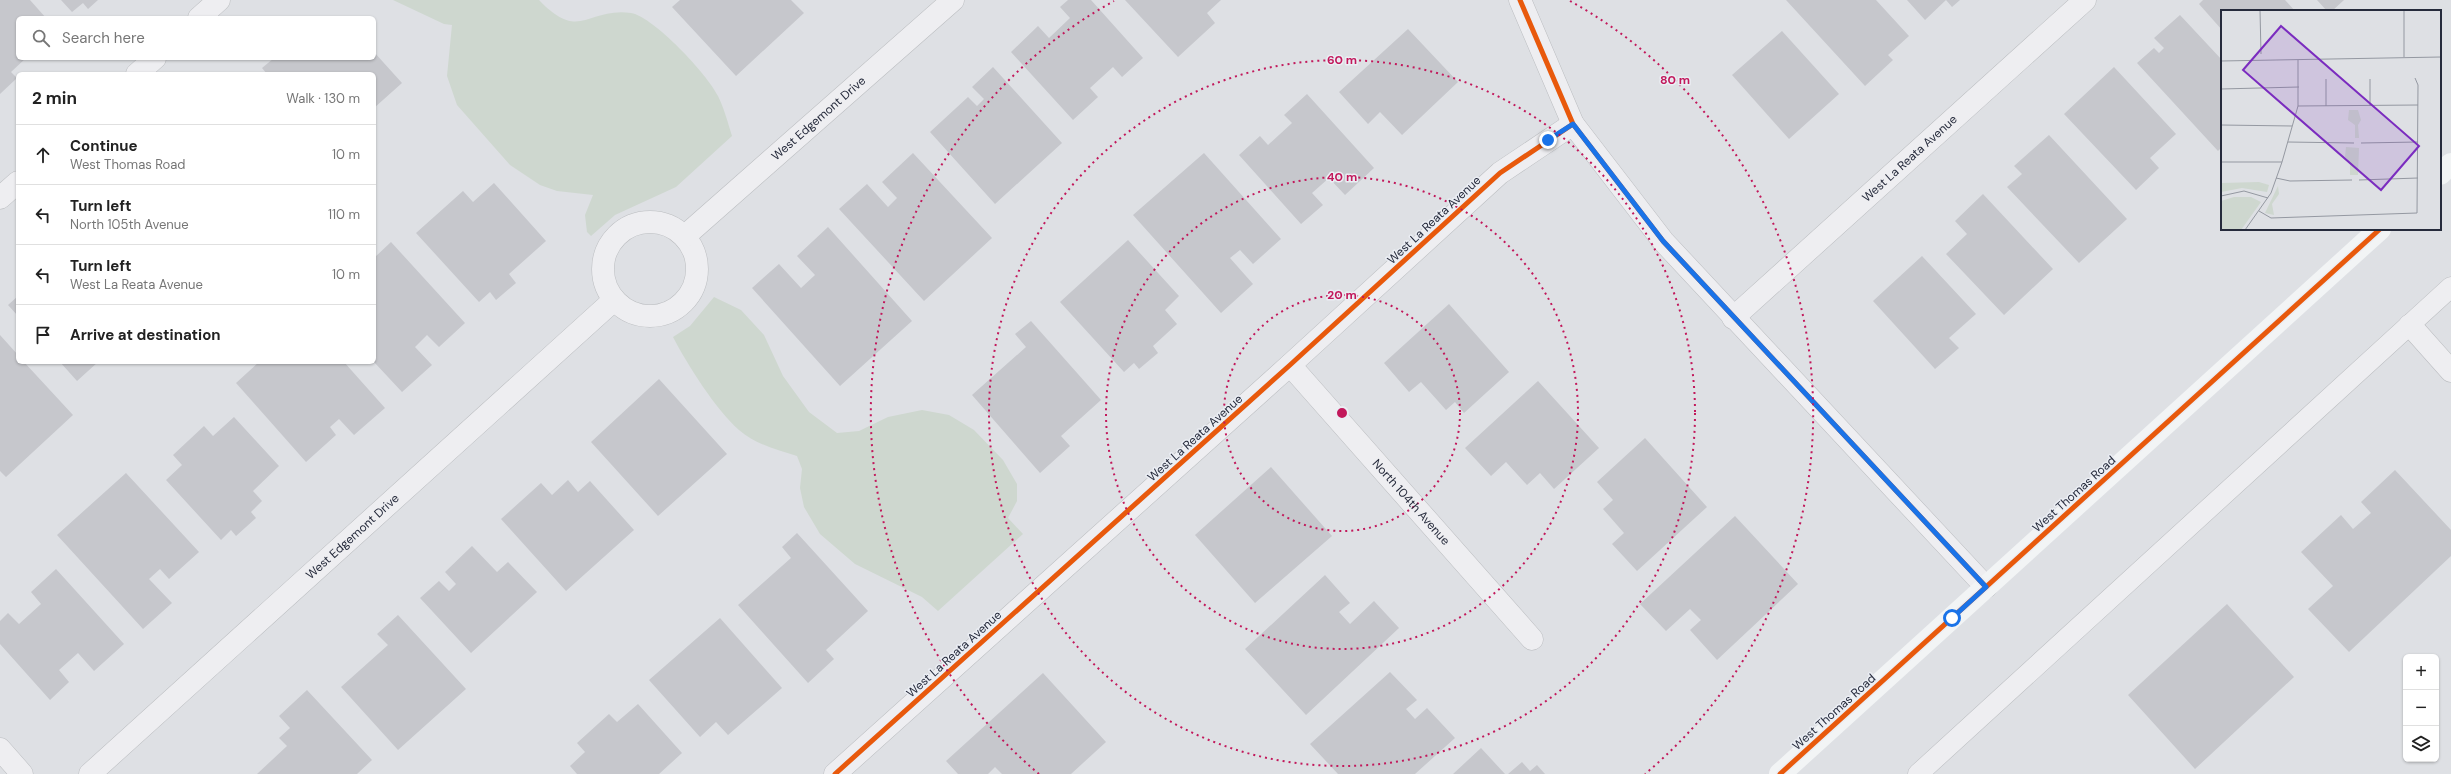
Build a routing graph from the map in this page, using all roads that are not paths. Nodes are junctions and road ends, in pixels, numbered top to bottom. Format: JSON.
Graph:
{"nodes":[{"id":1,"x":219,"y":0,"type":"edge"},
{"id":2,"x":953,"y":0,"type":"edge"},
{"id":3,"x":1520,"y":0,"type":"edge"},
{"id":4,"x":2085,"y":0,"type":"edge"},
{"id":5,"x":201,"y":16,"type":"edge"},
{"id":6,"x":153,"y":60,"type":"edge"},
{"id":7,"x":139,"y":72,"type":"edge"},
{"id":8,"x":1573,"y":124,"type":"junction"},
{"id":9,"x":2451,"y":164,"type":"edge"},
{"id":10,"x":2441,"y":173,"type":"edge"},
{"id":11,"x":16,"y":184,"type":"edge"},
{"id":12,"x":0,"y":198,"type":"edge"},
{"id":13,"x":2379,"y":230,"type":"edge"},
{"id":14,"x":685,"y":236,"type":"junction"},
{"id":15,"x":2451,"y":287,"type":"edge"},
{"id":16,"x":614,"y":300,"type":"junction"},
{"id":17,"x":1733,"y":318,"type":"junction"},
{"id":18,"x":2410,"y":325,"type":"junction"},
{"id":19,"x":1290,"y":365,"type":"junction"},
{"id":20,"x":2451,"y":371,"type":"edge"},
{"id":21,"x":1986,"y":587,"type":"junction"},
{"id":22,"x":1532,"y":639,"type":"dead end"},
{"id":23,"x":0,"y":749,"type":"edge"},
{"id":24,"x":847,"y":770,"type":"edge"},
{"id":25,"x":22,"y":774,"type":"edge"},
{"id":26,"x":90,"y":774,"type":"edge"},
{"id":27,"x":1780,"y":774,"type":"edge"},
{"id":28,"x":1918,"y":774,"type":"edge"}],
"edges":[{"from":1,"to":5,"type":"street"},
{"from":2,"to":14,"type":"street","name":"West Edgemont Drive"},
{"from":3,"to":8,"type":"street"},
{"from":4,"to":17,"type":"street","name":"West La Reata Avenue"},
{"from":6,"to":7,"type":"street"},
{"from":8,"to":17,"type":"street"},
{"from":8,"to":19,"type":"street","name":"West La Reata Avenue"},
{"from":9,"to":10,"type":"main road"},
{"from":11,"to":12,"type":"street"},
{"from":13,"to":21,"type":"main road","name":"West Thomas Road"},
{"from":14,"to":16,"type":"street"},
{"from":14,"to":16,"type":"street"},
{"from":15,"to":18,"type":"lane"},
{"from":16,"to":26,"type":"street","name":"West Edgemont Drive"},
{"from":17,"to":21,"type":"street"},
{"from":18,"to":20,"type":"street"},
{"from":18,"to":28,"type":"lane"},
{"from":19,"to":22,"type":"street","name":"North 104th Avenue"},
{"from":19,"to":24,"type":"street","name":"West La Reata Avenue"},
{"from":21,"to":27,"type":"main road","name":"West Thomas Road"},
{"from":23,"to":25,"type":"street"}]}
